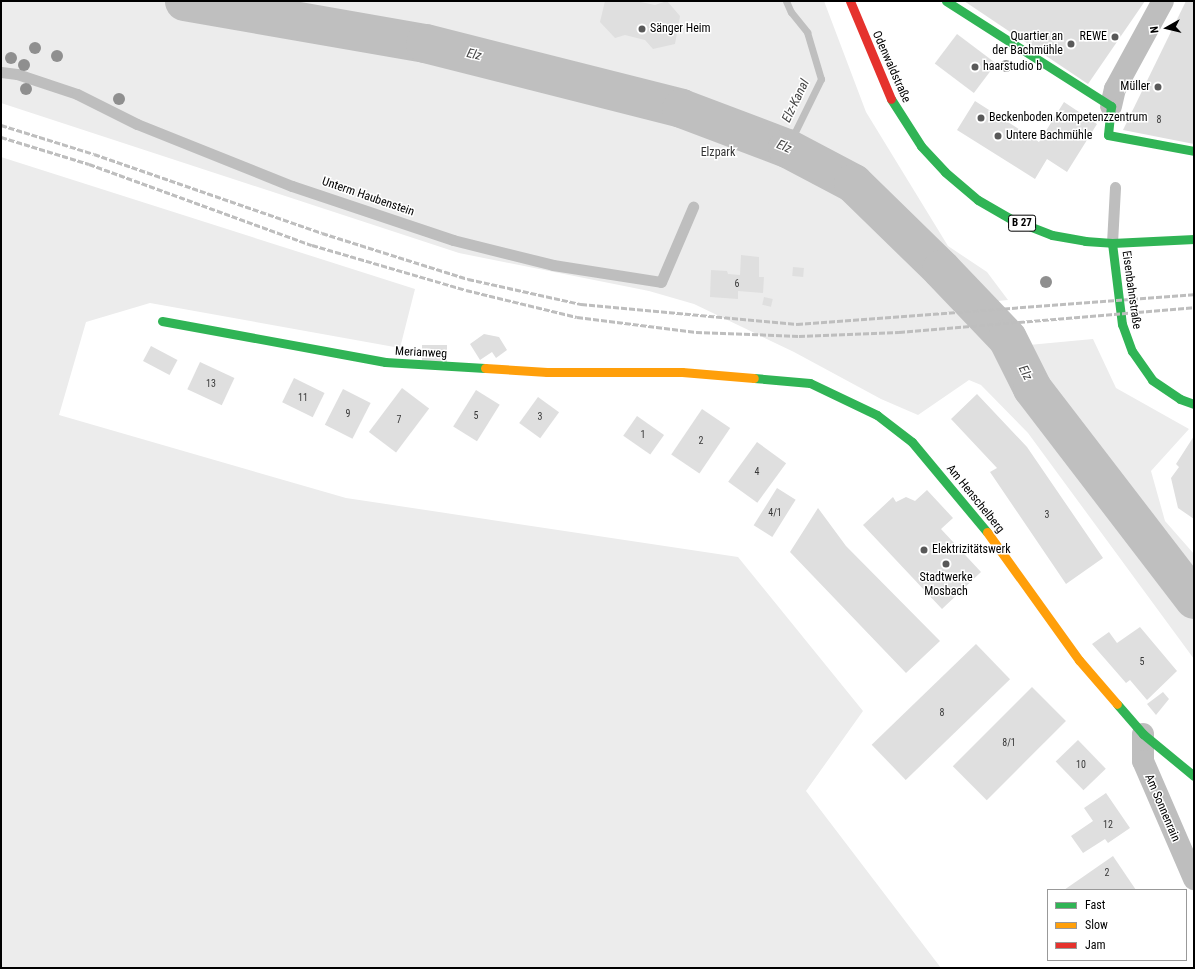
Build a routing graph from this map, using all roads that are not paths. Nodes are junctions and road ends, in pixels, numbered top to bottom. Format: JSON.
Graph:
{"nodes":[{"id":1,"x":850,"y":1,"type":"edge"},
{"id":2,"x":946,"y":1,"type":"edge"},
{"id":3,"x":1163,"y":1,"type":"edge"},
{"id":4,"x":1,"y":72,"type":"edge"},
{"id":5,"x":1111,"y":106,"type":"junction"},
{"id":6,"x":1194,"y":151,"type":"edge"},
{"id":7,"x":1115,"y":187,"type":"dead end"},
{"id":8,"x":693,"y":207,"type":"dead end"},
{"id":9,"x":1194,"y":239,"type":"edge"},
{"id":10,"x":1112,"y":243,"type":"junction"},
{"id":11,"x":162,"y":321,"type":"dead end"},
{"id":12,"x":682,"y":372,"type":"joint"},
{"id":13,"x":1194,"y":404,"type":"edge"},
{"id":14,"x":1143,"y":734,"type":"junction"},
{"id":15,"x":1194,"y":776,"type":"edge"},
{"id":16,"x":1194,"y":879,"type":"edge"}],
"edges":[{"from":1,"to":10,"type":"street","name":"Odenwaldstraße","number":"B 27"},
{"from":2,"to":5,"type":"street"},
{"from":3,"to":5,"type":"street"},
{"from":4,"to":8,"type":"lane","name":"Unterm Haubenstein"},
{"from":5,"to":6,"type":"street"},
{"from":7,"to":10,"type":"lane"},
{"from":9,"to":10,"type":"street","name":"Odenwaldstraße","number":"B 27"},
{"from":10,"to":13,"type":"street","name":"Eisenbahnstraße"},
{"from":11,"to":12,"type":"street","name":"Merianweg"},
{"from":12,"to":14,"type":"street","name":"Am Henschelberg"},
{"from":14,"to":15,"type":"street","name":"Am Henschelberg"},
{"from":14,"to":16,"type":"street","name":"Am Sonnenrain"}]}
